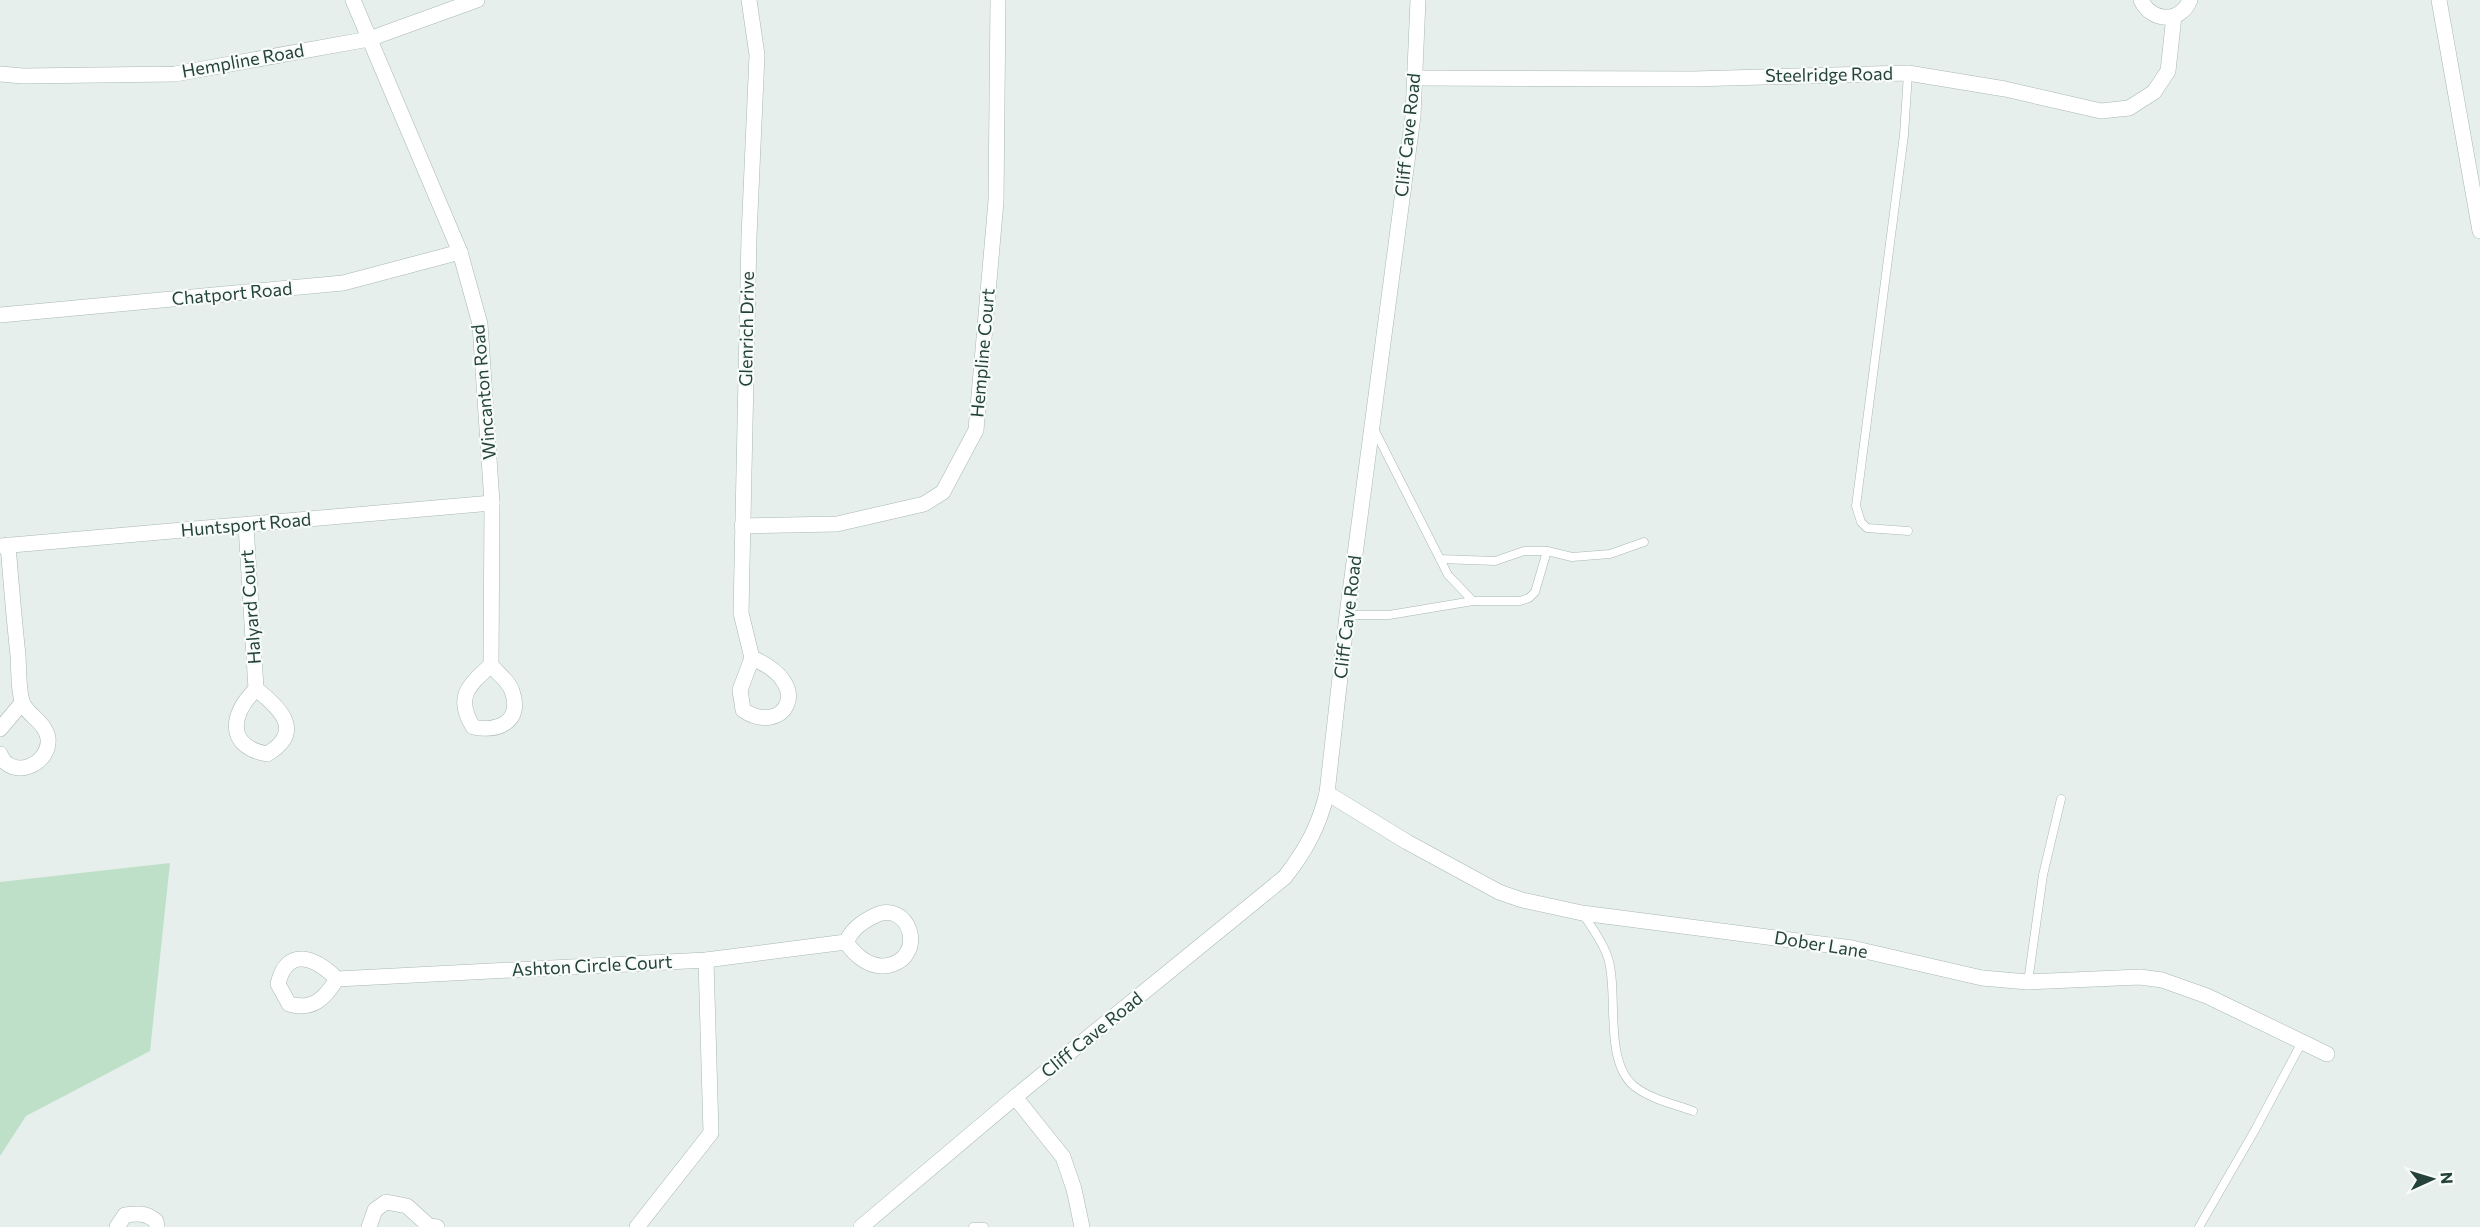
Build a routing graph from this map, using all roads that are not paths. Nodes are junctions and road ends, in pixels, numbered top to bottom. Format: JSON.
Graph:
{"nodes":[{"id":1,"x":353,"y":0,"type":"edge"},
{"id":2,"x":477,"y":0,"type":"edge"},
{"id":3,"x":749,"y":0,"type":"edge"},
{"id":4,"x":998,"y":0,"type":"edge"},
{"id":5,"x":1418,"y":0,"type":"edge"},
{"id":6,"x":2141,"y":0,"type":"edge"},
{"id":7,"x":2190,"y":0,"type":"edge"},
{"id":8,"x":2439,"y":0,"type":"edge"},
{"id":9,"x":2174,"y":16,"type":"junction"},
{"id":10,"x":369,"y":39,"type":"junction"},
{"id":11,"x":1908,"y":73,"type":"junction"},
{"id":12,"x":0,"y":74,"type":"edge"},
{"id":13,"x":1415,"y":78,"type":"junction"},
{"id":14,"x":2480,"y":231,"type":"edge"},
{"id":15,"x":460,"y":252,"type":"junction"},
{"id":16,"x":0,"y":315,"type":"edge"},
{"id":17,"x":1372,"y":425,"type":"junction"},
{"id":18,"x":492,"y":503,"type":"junction"},
{"id":19,"x":246,"y":525,"type":"junction"},
{"id":20,"x":742,"y":526,"type":"junction"},
{"id":21,"x":1908,"y":531,"type":"dead end"},
{"id":22,"x":1644,"y":542,"type":"dead end"},
{"id":23,"x":4,"y":545,"type":"edge"},
{"id":24,"x":1547,"y":551,"type":"junction"},
{"id":25,"x":1440,"y":559,"type":"junction"},
{"id":26,"x":1473,"y":601,"type":"junction"},
{"id":27,"x":1347,"y":615,"type":"junction"},
{"id":28,"x":752,"y":658,"type":"dead end"},
{"id":29,"x":490,"y":665,"type":"dead end"},
{"id":30,"x":256,"y":689,"type":"dead end"},
{"id":31,"x":22,"y":703,"type":"junction"},
{"id":32,"x":0,"y":729,"type":"edge"},
{"id":33,"x":0,"y":754,"type":"edge"},
{"id":34,"x":1327,"y":793,"type":"junction"},
{"id":35,"x":2061,"y":799,"type":"dead end"},
{"id":36,"x":1582,"y":913,"type":"junction"},
{"id":37,"x":846,"y":942,"type":"dead end"},
{"id":38,"x":706,"y":960,"type":"junction"},
{"id":39,"x":337,"y":979,"type":"dead end"},
{"id":40,"x":2028,"y":982,"type":"junction"},
{"id":41,"x":2302,"y":1042,"type":"junction"},
{"id":42,"x":2327,"y":1054,"type":"dead end"},
{"id":43,"x":1015,"y":1097,"type":"junction"},
{"id":44,"x":1693,"y":1111,"type":"dead end"},
{"id":45,"x":117,"y":1227,"type":"edge"},
{"id":46,"x":158,"y":1227,"type":"edge"},
{"id":47,"x":369,"y":1227,"type":"edge"},
{"id":48,"x":429,"y":1227,"type":"edge"},
{"id":49,"x":437,"y":1227,"type":"edge"},
{"id":50,"x":637,"y":1227,"type":"edge"},
{"id":51,"x":861,"y":1227,"type":"edge"},
{"id":52,"x":973,"y":1227,"type":"edge"},
{"id":53,"x":984,"y":1227,"type":"edge"},
{"id":54,"x":1082,"y":1227,"type":"edge"},
{"id":55,"x":2199,"y":1227,"type":"edge"}],
"edges":[{"from":1,"to":10,"type":"street","name":"Wincanton Road"},
{"from":2,"to":10,"type":"street","name":"Hempline Road"},
{"from":3,"to":20,"type":"street","name":"Glenrich Drive"},
{"from":4,"to":20,"type":"street","name":"Hempline Court"},
{"from":5,"to":13,"type":"street","name":"Cliff Cave Road"},
{"from":6,"to":9,"type":"street"},
{"from":7,"to":9,"type":"street"},
{"from":8,"to":14,"type":"street"},
{"from":9,"to":11,"type":"street","name":"Steelridge Road"},
{"from":10,"to":12,"type":"street","name":"Hempline Road"},
{"from":10,"to":15,"type":"street","name":"Wincanton Road"},
{"from":11,"to":13,"type":"street","name":"Steelridge Road"},
{"from":11,"to":21,"type":"lane"},
{"from":13,"to":17,"type":"street","name":"Cliff Cave Road"},
{"from":15,"to":16,"type":"street","name":"Chatport Road"},
{"from":15,"to":18,"type":"street","name":"Wincanton Road"},
{"from":17,"to":25,"type":"lane"},
{"from":17,"to":27,"type":"street","name":"Cliff Cave Road"},
{"from":18,"to":19,"type":"street","name":"Huntsport Road"},
{"from":18,"to":29,"type":"street","name":"Wincanton Road"},
{"from":19,"to":23,"type":"street","name":"Huntsport Road"},
{"from":19,"to":30,"type":"street","name":"Halyard Court"},
{"from":20,"to":28,"type":"street","name":"Glenrich Drive"},
{"from":22,"to":24,"type":"lane"},
{"from":23,"to":31,"type":"street"},
{"from":24,"to":25,"type":"lane"},
{"from":24,"to":26,"type":"lane"},
{"from":25,"to":26,"type":"lane"},
{"from":26,"to":27,"type":"lane"},
{"from":27,"to":34,"type":"street","name":"Cliff Cave Road"},
{"from":31,"to":32,"type":"street"},
{"from":31,"to":33,"type":"street"},
{"from":34,"to":36,"type":"street","name":"Dober Lane"},
{"from":34,"to":43,"type":"street","name":"Cliff Cave Road"},
{"from":35,"to":40,"type":"lane"},
{"from":36,"to":40,"type":"street","name":"Dober Lane"},
{"from":36,"to":44,"type":"lane"},
{"from":37,"to":38,"type":"street","name":"Ashton Circle Court"},
{"from":38,"to":39,"type":"street","name":"Ashton Circle Court"},
{"from":38,"to":50,"type":"street"},
{"from":40,"to":41,"type":"street","name":"Dober Lane"},
{"from":41,"to":42,"type":"street","name":"Dober Lane"},
{"from":41,"to":55,"type":"lane"},
{"from":43,"to":51,"type":"street","name":"Cliff Cave Road"},
{"from":43,"to":54,"type":"street"},
{"from":45,"to":46,"type":"street"},
{"from":47,"to":48,"type":"street"},
{"from":48,"to":49,"type":"street"},
{"from":52,"to":53,"type":"lane"}]}
